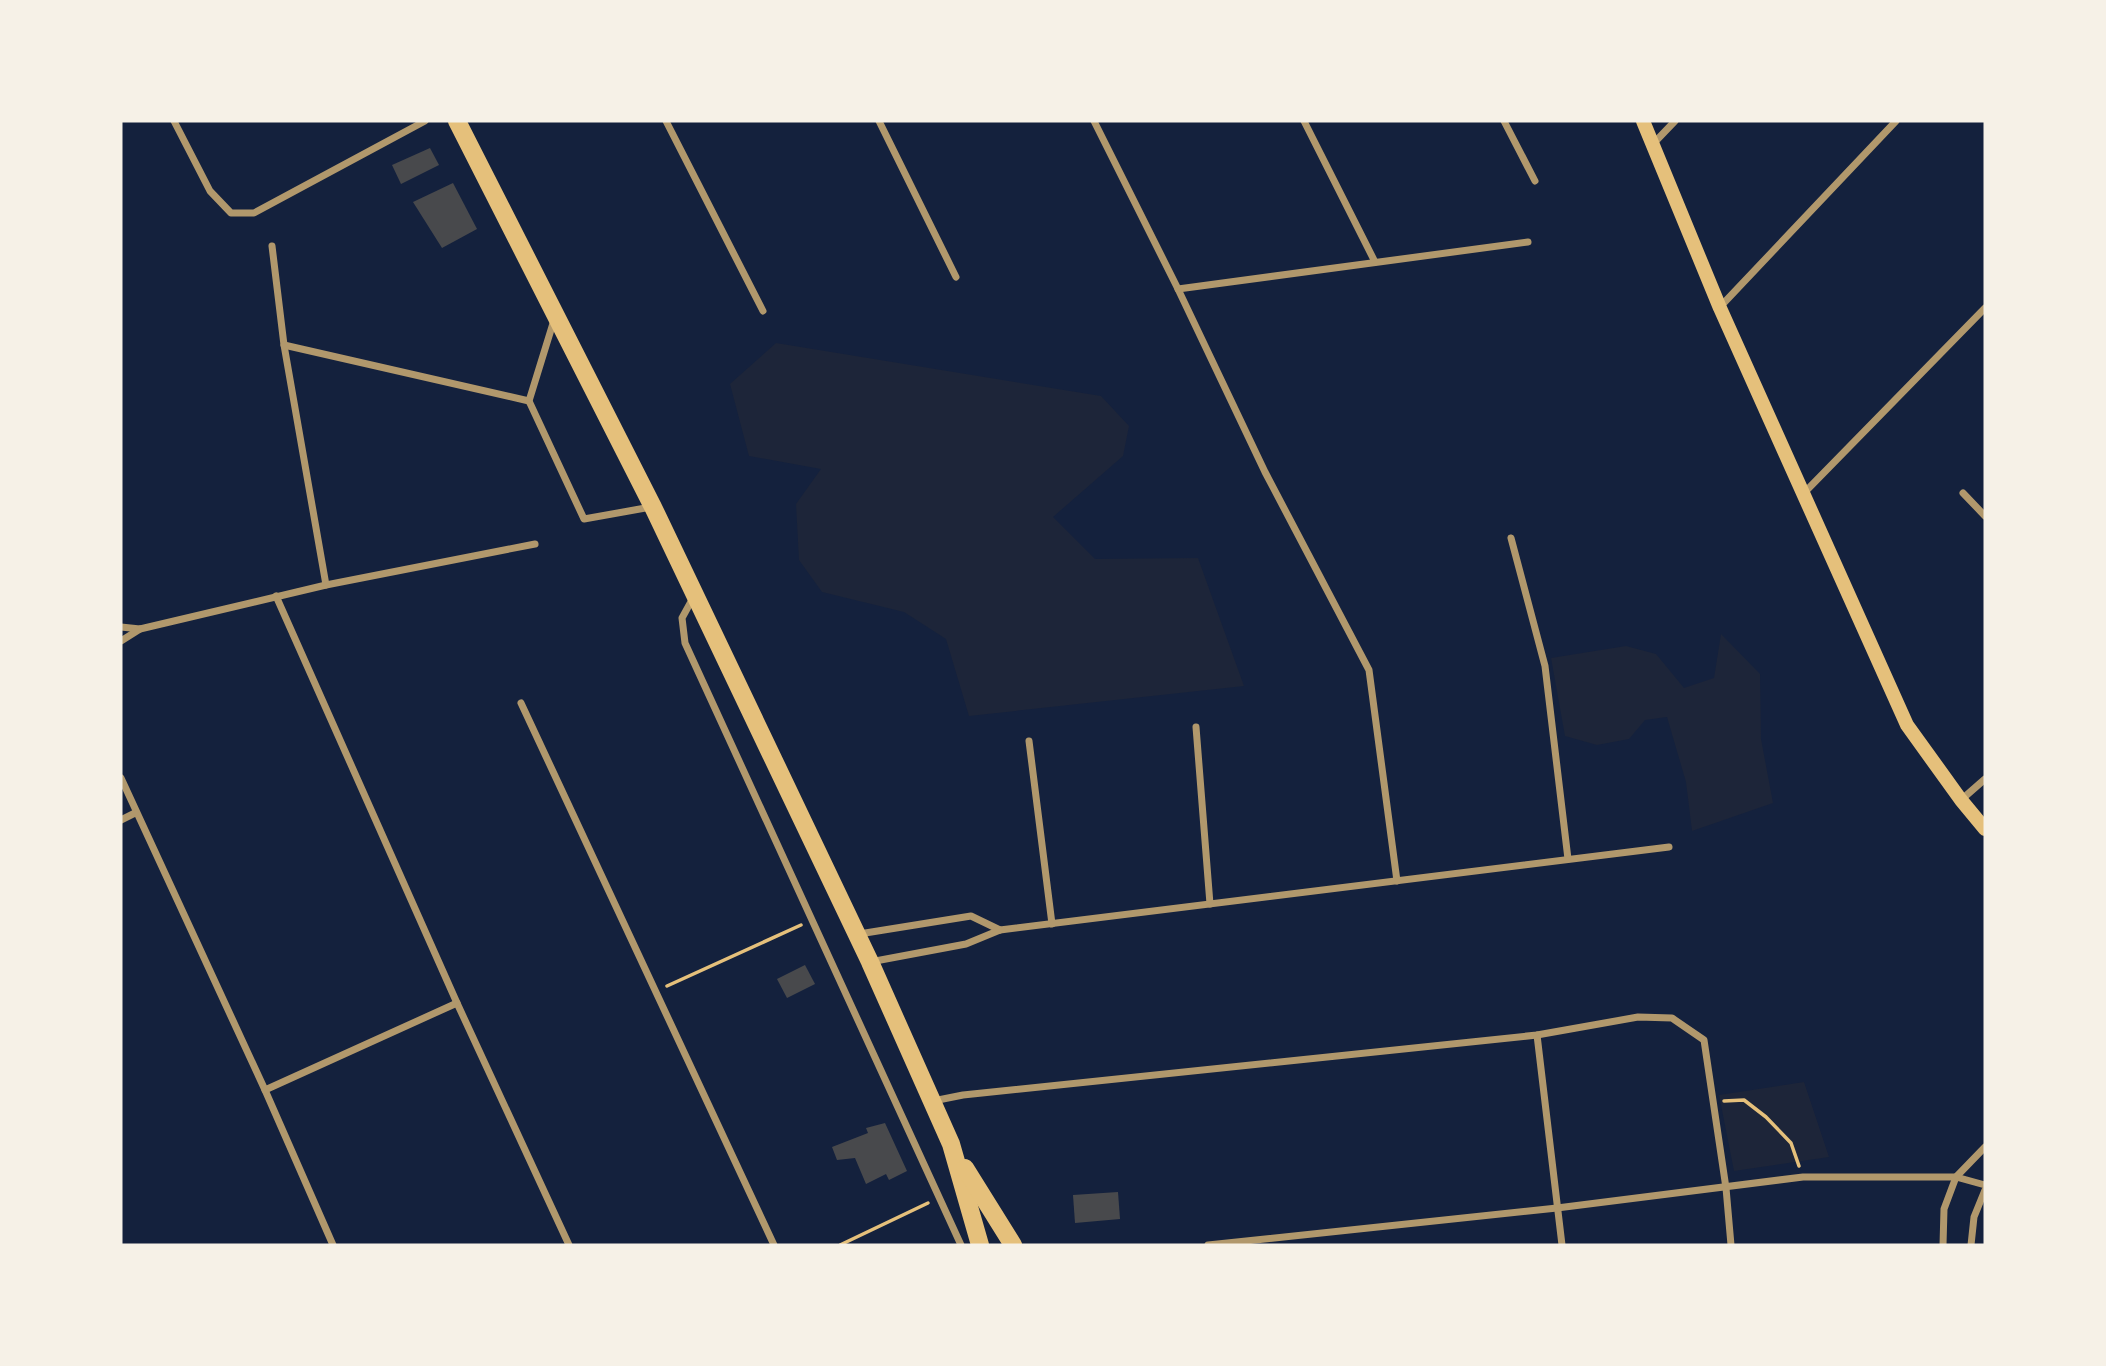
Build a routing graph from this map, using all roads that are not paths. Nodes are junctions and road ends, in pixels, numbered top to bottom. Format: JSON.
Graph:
{"nodes":[{"id":1,"x":174,"y":121,"type":"edge"},
{"id":2,"x":425,"y":121,"type":"edge"},
{"id":3,"x":457,"y":121,"type":"edge"},
{"id":4,"x":666,"y":121,"type":"edge"},
{"id":5,"x":879,"y":121,"type":"edge"},
{"id":6,"x":1094,"y":121,"type":"edge"},
{"id":7,"x":1304,"y":121,"type":"edge"},
{"id":8,"x":1504,"y":121,"type":"edge"},
{"id":9,"x":1643,"y":121,"type":"edge"},
{"id":10,"x":1675,"y":121,"type":"edge"},
{"id":11,"x":1896,"y":121,"type":"edge"},
{"id":12,"x":1652,"y":145,"type":"junction"},
{"id":13,"x":1535,"y":181,"type":"dead end"},
{"id":14,"x":1528,"y":242,"type":"dead end"},
{"id":15,"x":272,"y":246,"type":"dead end"},
{"id":16,"x":1375,"y":262,"type":"junction"},
{"id":17,"x":956,"y":276,"type":"dead end"},
{"id":18,"x":1178,"y":289,"type":"junction"},
{"id":19,"x":1720,"y":308,"type":"junction"},
{"id":20,"x":1985,"y":308,"type":"edge"},
{"id":21,"x":763,"y":311,"type":"dead end"},
{"id":22,"x":555,"y":316,"type":"junction"},
{"id":23,"x":284,"y":345,"type":"junction"},
{"id":24,"x":529,"y":401,"type":"junction"},
{"id":25,"x":1804,"y":493,"type":"junction"},
{"id":26,"x":1963,"y":493,"type":"dead end"},
{"id":27,"x":653,"y":507,"type":"junction"},
{"id":28,"x":1985,"y":516,"type":"edge"},
{"id":29,"x":1511,"y":538,"type":"dead end"},
{"id":30,"x":535,"y":544,"type":"dead end"},
{"id":31,"x":326,"y":585,"type":"junction"},
{"id":32,"x":695,"y":595,"type":"junction"},
{"id":33,"x":276,"y":596,"type":"junction"},
{"id":34,"x":121,"y":628,"type":"edge"},
{"id":35,"x":141,"y":629,"type":"junction"},
{"id":36,"x":121,"y":641,"type":"edge"},
{"id":37,"x":522,"y":703,"type":"dead end"},
{"id":38,"x":1196,"y":727,"type":"dead end"},
{"id":39,"x":1029,"y":741,"type":"dead end"},
{"id":40,"x":121,"y":778,"type":"edge"},
{"id":41,"x":1985,"y":779,"type":"edge"},
{"id":42,"x":1961,"y":800,"type":"junction"},
{"id":43,"x":135,"y":813,"type":"junction"},
{"id":44,"x":121,"y":820,"type":"edge"},
{"id":45,"x":1985,"y":829,"type":"edge"},
{"id":46,"x":1669,"y":847,"type":"dead end"},
{"id":47,"x":1568,"y":859,"type":"junction"},
{"id":48,"x":1397,"y":881,"type":"junction"},
{"id":49,"x":1210,"y":904,"type":"junction"},
{"id":50,"x":1052,"y":924,"type":"junction"},
{"id":51,"x":1000,"y":930,"type":"junction"},
{"id":52,"x":856,"y":934,"type":"junction"},
{"id":53,"x":870,"y":962,"type":"junction"},
{"id":54,"x":457,"y":1003,"type":"junction"},
{"id":55,"x":1537,"y":1035,"type":"junction"},
{"id":56,"x":265,"y":1090,"type":"junction"},
{"id":57,"x":933,"y":1101,"type":"junction"},
{"id":58,"x":951,"y":1144,"type":"junction"},
{"id":59,"x":1985,"y":1147,"type":"edge"},
{"id":60,"x":1956,"y":1177,"type":"junction"},
{"id":61,"x":1726,"y":1188,"type":"junction"},
{"id":62,"x":1985,"y":1188,"type":"edge"},
{"id":63,"x":1558,"y":1208,"type":"junction"},
{"id":64,"x":333,"y":1245,"type":"edge"},
{"id":65,"x":569,"y":1245,"type":"edge"},
{"id":66,"x":774,"y":1245,"type":"edge"},
{"id":67,"x":961,"y":1245,"type":"edge"},
{"id":68,"x":980,"y":1245,"type":"edge"},
{"id":69,"x":1013,"y":1245,"type":"edge"},
{"id":70,"x":1208,"y":1245,"type":"edge"},
{"id":71,"x":1562,"y":1245,"type":"edge"},
{"id":72,"x":1731,"y":1245,"type":"edge"},
{"id":73,"x":1943,"y":1245,"type":"edge"},
{"id":74,"x":1971,"y":1245,"type":"edge"}],
"edges":[{"from":1,"to":2,"type":"street"},
{"from":3,"to":22,"type":"main road"},
{"from":4,"to":21,"type":"street"},
{"from":5,"to":17,"type":"street"},
{"from":6,"to":18,"type":"street"},
{"from":7,"to":16,"type":"street"},
{"from":8,"to":13,"type":"street"},
{"from":9,"to":12,"type":"main road"},
{"from":10,"to":12,"type":"street"},
{"from":11,"to":19,"type":"street"},
{"from":12,"to":19,"type":"main road"},
{"from":14,"to":16,"type":"street"},
{"from":15,"to":23,"type":"street"},
{"from":16,"to":18,"type":"street"},
{"from":18,"to":48,"type":"street"},
{"from":19,"to":25,"type":"main road"},
{"from":20,"to":25,"type":"street"},
{"from":22,"to":24,"type":"street"},
{"from":22,"to":27,"type":"main road"},
{"from":23,"to":24,"type":"street"},
{"from":23,"to":31,"type":"street"},
{"from":24,"to":27,"type":"street"},
{"from":25,"to":42,"type":"main road"},
{"from":26,"to":28,"type":"street"},
{"from":27,"to":32,"type":"main road"},
{"from":29,"to":47,"type":"street"},
{"from":30,"to":31,"type":"street"},
{"from":31,"to":33,"type":"street"},
{"from":32,"to":52,"type":"main road"},
{"from":32,"to":67,"type":"street"},
{"from":33,"to":35,"type":"street"},
{"from":33,"to":54,"type":"street"},
{"from":34,"to":35,"type":"street"},
{"from":35,"to":36,"type":"street"},
{"from":37,"to":66,"type":"street"},
{"from":38,"to":49,"type":"street"},
{"from":39,"to":50,"type":"street"},
{"from":40,"to":43,"type":"street"},
{"from":41,"to":42,"type":"street"},
{"from":42,"to":45,"type":"main road"},
{"from":43,"to":44,"type":"street"},
{"from":43,"to":56,"type":"street"},
{"from":46,"to":47,"type":"street"},
{"from":47,"to":48,"type":"street"},
{"from":48,"to":49,"type":"street"},
{"from":49,"to":50,"type":"street"},
{"from":50,"to":51,"type":"street"},
{"from":51,"to":52,"type":"street"},
{"from":51,"to":53,"type":"street"},
{"from":52,"to":53,"type":"main road"},
{"from":53,"to":57,"type":"main road"},
{"from":54,"to":56,"type":"street"},
{"from":54,"to":65,"type":"street"},
{"from":55,"to":57,"type":"street"},
{"from":55,"to":61,"type":"street"},
{"from":55,"to":63,"type":"street"},
{"from":56,"to":64,"type":"street"},
{"from":57,"to":58,"type":"main road"},
{"from":58,"to":68,"type":"main road"},
{"from":58,"to":69,"type":"main road"},
{"from":59,"to":60,"type":"street"},
{"from":60,"to":61,"type":"street"},
{"from":60,"to":62,"type":"street"},
{"from":60,"to":73,"type":"street"},
{"from":61,"to":63,"type":"street"},
{"from":61,"to":72,"type":"street"},
{"from":62,"to":74,"type":"street"},
{"from":63,"to":70,"type":"street"},
{"from":63,"to":71,"type":"street"}]}
